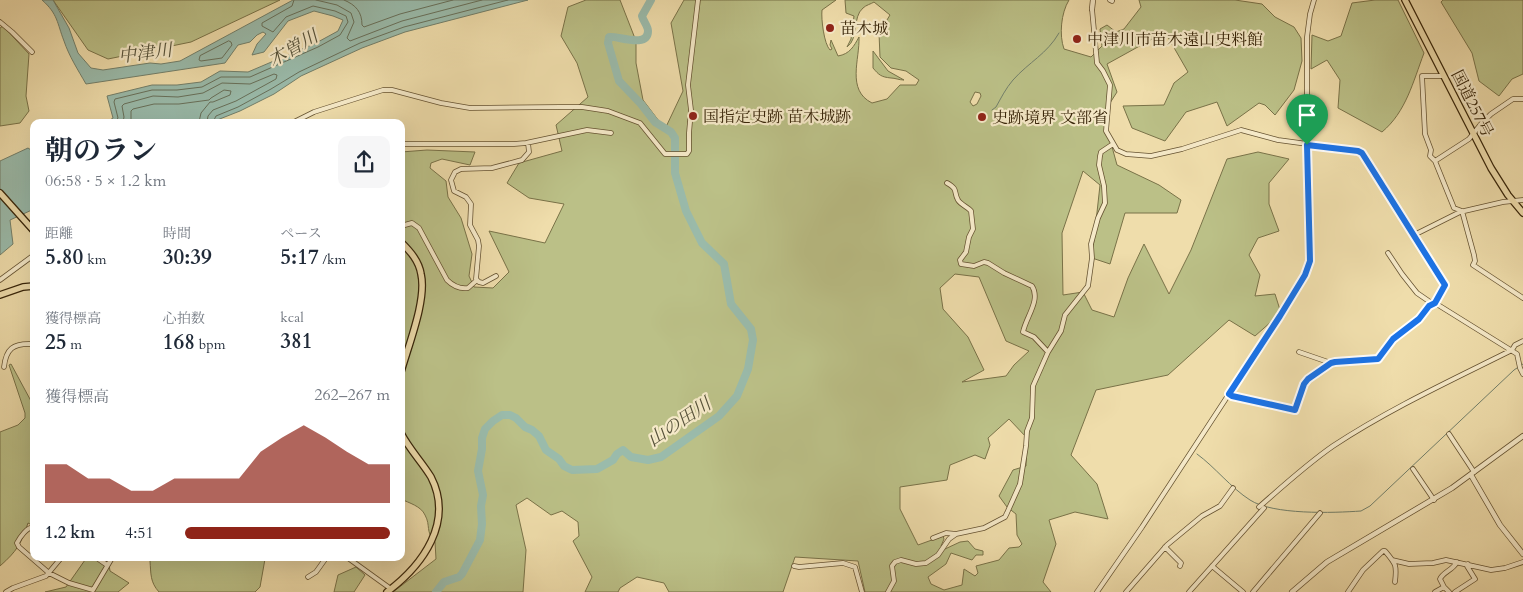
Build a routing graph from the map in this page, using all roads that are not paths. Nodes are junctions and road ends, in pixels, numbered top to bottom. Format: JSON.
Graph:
{"nodes":[{"id":1,"x":698,"y":0,"type":"edge"},
{"id":2,"x":1093,"y":0,"type":"edge"},
{"id":3,"x":1314,"y":0,"type":"edge"},
{"id":4,"x":1405,"y":0,"type":"edge"},
{"id":5,"x":1092,"y":9,"type":"joint"},
{"id":6,"x":0,"y":22,"type":"edge"},
{"id":7,"x":32,"y":52,"type":"dead end"},
{"id":8,"x":1444,"y":76,"type":"junction"},
{"id":9,"x":1523,"y":99,"type":"edge"},
{"id":10,"x":300,"y":119,"type":"edge"},
{"id":11,"x":610,"y":133,"type":"dead end"},
{"id":12,"x":1474,"y":135,"type":"junction"},
{"id":13,"x":528,"y":142,"type":"junction"},
{"id":14,"x":405,"y":144,"type":"edge"},
{"id":15,"x":1113,"y":144,"type":"junction"},
{"id":16,"x":1307,"y":145,"type":"junction"},
{"id":17,"x":1435,"y":162,"type":"junction"},
{"id":18,"x":947,"y":183,"type":"dead end"},
{"id":19,"x":0,"y":194,"type":"edge"},
{"id":20,"x":1523,"y":200,"type":"edge"},
{"id":21,"x":1512,"y":202,"type":"junction"},
{"id":22,"x":1462,"y":211,"type":"junction"},
{"id":23,"x":1523,"y":213,"type":"edge"},
{"id":24,"x":405,"y":224,"type":"edge"},
{"id":25,"x":30,"y":226,"type":"edge"},
{"id":26,"x":1414,"y":235,"type":"junction"},
{"id":27,"x":405,"y":247,"type":"edge"},
{"id":28,"x":1388,"y":253,"type":"dead end"},
{"id":29,"x":30,"y":258,"type":"edge"},
{"id":30,"x":496,"y":276,"type":"dead end"},
{"id":31,"x":0,"y":280,"type":"edge"},
{"id":32,"x":478,"y":280,"type":"junction"},
{"id":33,"x":30,"y":286,"type":"edge"},
{"id":34,"x":0,"y":295,"type":"edge"},
{"id":35,"x":1523,"y":298,"type":"edge"},
{"id":36,"x":1434,"y":303,"type":"junction"},
{"id":37,"x":1523,"y":341,"type":"edge"},
{"id":38,"x":30,"y":343,"type":"edge"},
{"id":39,"x":30,"y":345,"type":"edge"},
{"id":40,"x":26,"y":348,"type":"dead end"},
{"id":41,"x":1512,"y":350,"type":"junction"},
{"id":42,"x":1048,"y":352,"type":"junction"},
{"id":43,"x":1298,"y":352,"type":"dead end"},
{"id":44,"x":1517,"y":354,"type":"junction"},
{"id":45,"x":1523,"y":355,"type":"edge"},
{"id":46,"x":405,"y":357,"type":"edge"},
{"id":47,"x":1331,"y":363,"type":"junction"},
{"id":48,"x":4,"y":367,"type":"dead end"},
{"id":49,"x":1523,"y":374,"type":"edge"},
{"id":50,"x":1229,"y":394,"type":"junction"},
{"id":51,"x":1450,"y":434,"type":"dead end"},
{"id":52,"x":1523,"y":436,"type":"edge"},
{"id":53,"x":405,"y":438,"type":"edge"},
{"id":54,"x":1413,"y":469,"type":"dead end"},
{"id":55,"x":1473,"y":474,"type":"junction"},
{"id":56,"x":1233,"y":488,"type":"dead end"},
{"id":57,"x":1434,"y":500,"type":"junction"},
{"id":58,"x":1320,"y":513,"type":"dead end"},
{"id":59,"x":30,"y":528,"type":"edge"},
{"id":60,"x":956,"y":534,"type":"junction"},
{"id":61,"x":933,"y":538,"type":"dead end"},
{"id":62,"x":1165,"y":547,"type":"junction"},
{"id":63,"x":1523,"y":554,"type":"edge"},
{"id":64,"x":30,"y":556,"type":"edge"},
{"id":65,"x":1392,"y":560,"type":"junction"},
{"id":66,"x":36,"y":561,"type":"edge"},
{"id":67,"x":59,"y":561,"type":"edge"},
{"id":68,"x":102,"y":561,"type":"edge"},
{"id":69,"x":110,"y":561,"type":"edge"},
{"id":70,"x":324,"y":561,"type":"edge"},
{"id":71,"x":352,"y":561,"type":"edge"},
{"id":72,"x":1457,"y":562,"type":"junction"},
{"id":73,"x":1523,"y":562,"type":"edge"},
{"id":74,"x":107,"y":564,"type":"junction"},
{"id":75,"x":1468,"y":564,"type":"junction"},
{"id":76,"x":794,"y":566,"type":"dead end"},
{"id":77,"x":1180,"y":566,"type":"dead end"},
{"id":78,"x":1212,"y":566,"type":"junction"},
{"id":79,"x":49,"y":573,"type":"junction"},
{"id":80,"x":308,"y":577,"type":"dead end"},
{"id":81,"x":1395,"y":582,"type":"dead end"},
{"id":82,"x":1444,"y":587,"type":"junction"},
{"id":83,"x":389,"y":590,"type":"edge"},
{"id":84,"x":92,"y":591,"type":"edge"},
{"id":85,"x":6,"y":592,"type":"edge"},
{"id":86,"x":862,"y":592,"type":"edge"},
{"id":87,"x":888,"y":592,"type":"edge"},
{"id":88,"x":1097,"y":592,"type":"edge"},
{"id":89,"x":1126,"y":592,"type":"edge"},
{"id":90,"x":1189,"y":592,"type":"edge"},
{"id":91,"x":1242,"y":592,"type":"edge"},
{"id":92,"x":1253,"y":592,"type":"edge"},
{"id":93,"x":1292,"y":592,"type":"edge"},
{"id":94,"x":1348,"y":592,"type":"edge"},
{"id":95,"x":1435,"y":592,"type":"edge"},
{"id":96,"x":1449,"y":592,"type":"edge"},
{"id":97,"x":1455,"y":592,"type":"edge"}],
"edges":[{"from":1,"to":10,"type":"street"},
{"from":2,"to":5,"type":"street"},
{"from":3,"to":16,"type":"street"},
{"from":4,"to":8,"type":"main road","name":"国道257号"},
{"from":5,"to":15,"type":"street"},
{"from":6,"to":7,"type":"street"},
{"from":8,"to":12,"type":"main road","name":"国道257号"},
{"from":8,"to":17,"type":"street"},
{"from":9,"to":12,"type":"street"},
{"from":11,"to":13,"type":"street"},
{"from":12,"to":17,"type":"street"},
{"from":12,"to":21,"type":"main road","name":"国道257号"},
{"from":13,"to":14,"type":"street"},
{"from":13,"to":32,"type":"street"},
{"from":15,"to":16,"type":"street"},
{"from":15,"to":42,"type":"street"},
{"from":16,"to":26,"type":"street"},
{"from":16,"to":50,"type":"street"},
{"from":17,"to":22,"type":"street"},
{"from":18,"to":42,"type":"street"},
{"from":19,"to":25,"type":"main road"},
{"from":20,"to":21,"type":"street"},
{"from":21,"to":22,"type":"street"},
{"from":21,"to":23,"type":"main road","name":"国道257号"},
{"from":22,"to":26,"type":"street"},
{"from":22,"to":35,"type":"street"},
{"from":24,"to":32,"type":"street"},
{"from":26,"to":36,"type":"street"},
{"from":27,"to":46,"type":"main road"},
{"from":28,"to":36,"type":"street"},
{"from":29,"to":31,"type":"street"},
{"from":30,"to":32,"type":"street"},
{"from":33,"to":34,"type":"main road"},
{"from":36,"to":41,"type":"street"},
{"from":36,"to":47,"type":"street"},
{"from":37,"to":41,"type":"street"},
{"from":38,"to":48,"type":"street"},
{"from":39,"to":40,"type":"street"},
{"from":41,"to":44,"type":"street"},
{"from":41,"to":78,"type":"street"},
{"from":42,"to":60,"type":"street"},
{"from":43,"to":47,"type":"street"},
{"from":44,"to":45,"type":"street"},
{"from":44,"to":49,"type":"street"},
{"from":47,"to":50,"type":"street"},
{"from":50,"to":88,"type":"street"},
{"from":51,"to":55,"type":"street"},
{"from":52,"to":55,"type":"street"},
{"from":53,"to":83,"type":"main road"},
{"from":54,"to":57,"type":"street"},
{"from":55,"to":57,"type":"street"},
{"from":55,"to":63,"type":"street"},
{"from":56,"to":62,"type":"street"},
{"from":57,"to":93,"type":"street"},
{"from":58,"to":92,"type":"street"},
{"from":59,"to":64,"type":"street"},
{"from":60,"to":61,"type":"street"},
{"from":60,"to":87,"type":"street"},
{"from":62,"to":77,"type":"street"},
{"from":62,"to":89,"type":"street"},
{"from":65,"to":72,"type":"street"},
{"from":65,"to":81,"type":"street"},
{"from":65,"to":94,"type":"street"},
{"from":66,"to":79,"type":"street"},
{"from":67,"to":79,"type":"street"},
{"from":68,"to":74,"type":"street"},
{"from":69,"to":74,"type":"street"},
{"from":70,"to":80,"type":"street"},
{"from":71,"to":83,"type":"street"},
{"from":72,"to":75,"type":"street"},
{"from":72,"to":82,"type":"street"},
{"from":73,"to":75,"type":"street"},
{"from":74,"to":84,"type":"street"},
{"from":75,"to":97,"type":"street"},
{"from":76,"to":86,"type":"street"},
{"from":78,"to":90,"type":"street"},
{"from":78,"to":91,"type":"street"},
{"from":79,"to":84,"type":"street"},
{"from":79,"to":85,"type":"street"},
{"from":82,"to":95,"type":"street"},
{"from":82,"to":96,"type":"street"}]}
